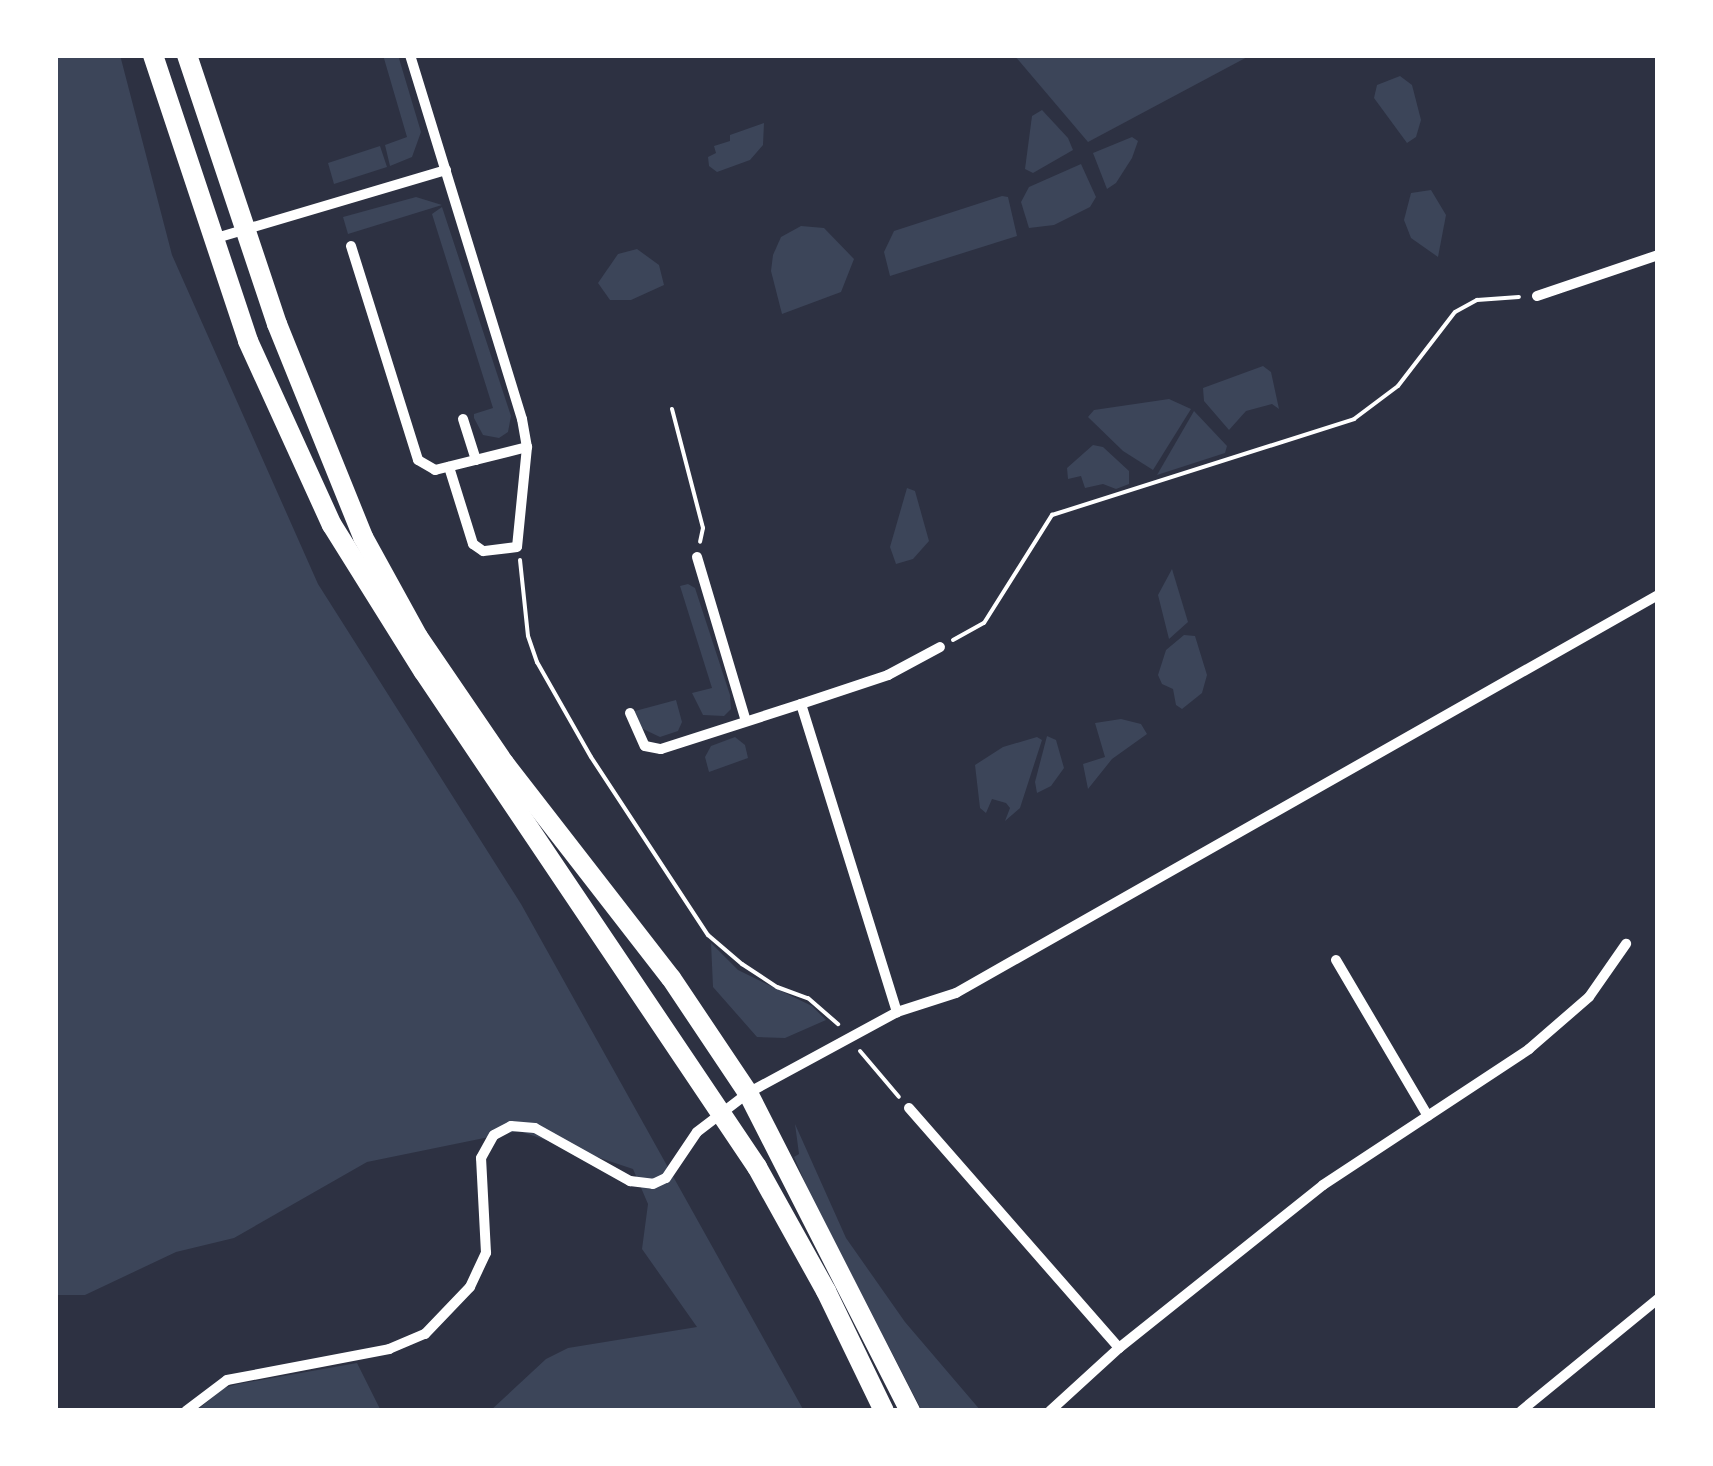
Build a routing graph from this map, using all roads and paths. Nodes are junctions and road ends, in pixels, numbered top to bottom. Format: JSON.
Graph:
{"nodes":[{"id":1,"x":153,"y":55,"type":"edge"},
{"id":2,"x":187,"y":55,"type":"edge"},
{"id":3,"x":410,"y":55,"type":"edge"},
{"id":4,"x":446,"y":170,"type":"junction"},
{"id":5,"x":247,"y":230,"type":"junction"},
{"id":6,"x":212,"y":240,"type":"junction"},
{"id":7,"x":351,"y":246,"type":"dead end"},
{"id":8,"x":1658,"y":255,"type":"edge"},
{"id":9,"x":1537,"y":296,"type":"joint"},
{"id":10,"x":672,"y":408,"type":"dead end"},
{"id":11,"x":463,"y":420,"type":"dead end"},
{"id":12,"x":526,"y":446,"type":"junction"},
{"id":13,"x":476,"y":460,"type":"junction"},
{"id":14,"x":449,"y":467,"type":"junction"},
{"id":15,"x":517,"y":547,"type":"junction"},
{"id":16,"x":698,"y":557,"type":"joint"},
{"id":17,"x":1658,"y":595,"type":"edge"},
{"id":18,"x":940,"y":647,"type":"joint"},
{"id":19,"x":801,"y":704,"type":"junction"},
{"id":20,"x":630,"y":714,"type":"dead end"},
{"id":21,"x":746,"y":721,"type":"junction"},
{"id":22,"x":1626,"y":944,"type":"dead end"},
{"id":23,"x":1336,"y":960,"type":"dead end"},
{"id":24,"x":896,"y":1012,"type":"junction"},
{"id":25,"x":851,"y":1040,"type":"junction"},
{"id":26,"x":748,"y":1093,"type":"junction"},
{"id":27,"x":909,"y":1108,"type":"joint"},
{"id":28,"x":721,"y":1111,"type":"junction"},
{"id":29,"x":1428,"y":1116,"type":"junction"},
{"id":30,"x":1658,"y":1299,"type":"edge"},
{"id":31,"x":1118,"y":1348,"type":"junction"},
{"id":32,"x":186,"y":1411,"type":"edge"},
{"id":33,"x":884,"y":1411,"type":"edge"},
{"id":34,"x":910,"y":1411,"type":"edge"},
{"id":35,"x":1050,"y":1411,"type":"edge"},
{"id":36,"x":1521,"y":1411,"type":"edge"}],
"edges":[{"from":1,"to":6,"type":"main road"},
{"from":2,"to":5,"type":"main road"},
{"from":3,"to":4,"type":"street"},
{"from":4,"to":5,"type":"street"},
{"from":4,"to":12,"type":"street"},
{"from":5,"to":6,"type":"street"},
{"from":5,"to":26,"type":"main road"},
{"from":6,"to":28,"type":"main road"},
{"from":7,"to":14,"type":"street"},
{"from":8,"to":9,"type":"street"},
{"from":9,"to":18,"type":"path"},
{"from":10,"to":16,"type":"path"},
{"from":11,"to":13,"type":"street"},
{"from":12,"to":13,"type":"street"},
{"from":12,"to":15,"type":"street"},
{"from":13,"to":14,"type":"street"},
{"from":14,"to":15,"type":"street"},
{"from":15,"to":25,"type":"path"},
{"from":16,"to":21,"type":"street"},
{"from":17,"to":24,"type":"street"},
{"from":18,"to":19,"type":"street"},
{"from":19,"to":21,"type":"street"},
{"from":19,"to":24,"type":"street"},
{"from":20,"to":21,"type":"street"},
{"from":22,"to":29,"type":"street"},
{"from":23,"to":29,"type":"street"},
{"from":24,"to":25,"type":"street"},
{"from":25,"to":26,"type":"street"},
{"from":25,"to":27,"type":"path"},
{"from":26,"to":28,"type":"street"},
{"from":26,"to":34,"type":"main road"},
{"from":27,"to":31,"type":"street"},
{"from":28,"to":32,"type":"street"},
{"from":28,"to":33,"type":"main road"},
{"from":29,"to":31,"type":"street"},
{"from":30,"to":36,"type":"street"},
{"from":31,"to":35,"type":"street"}]}
